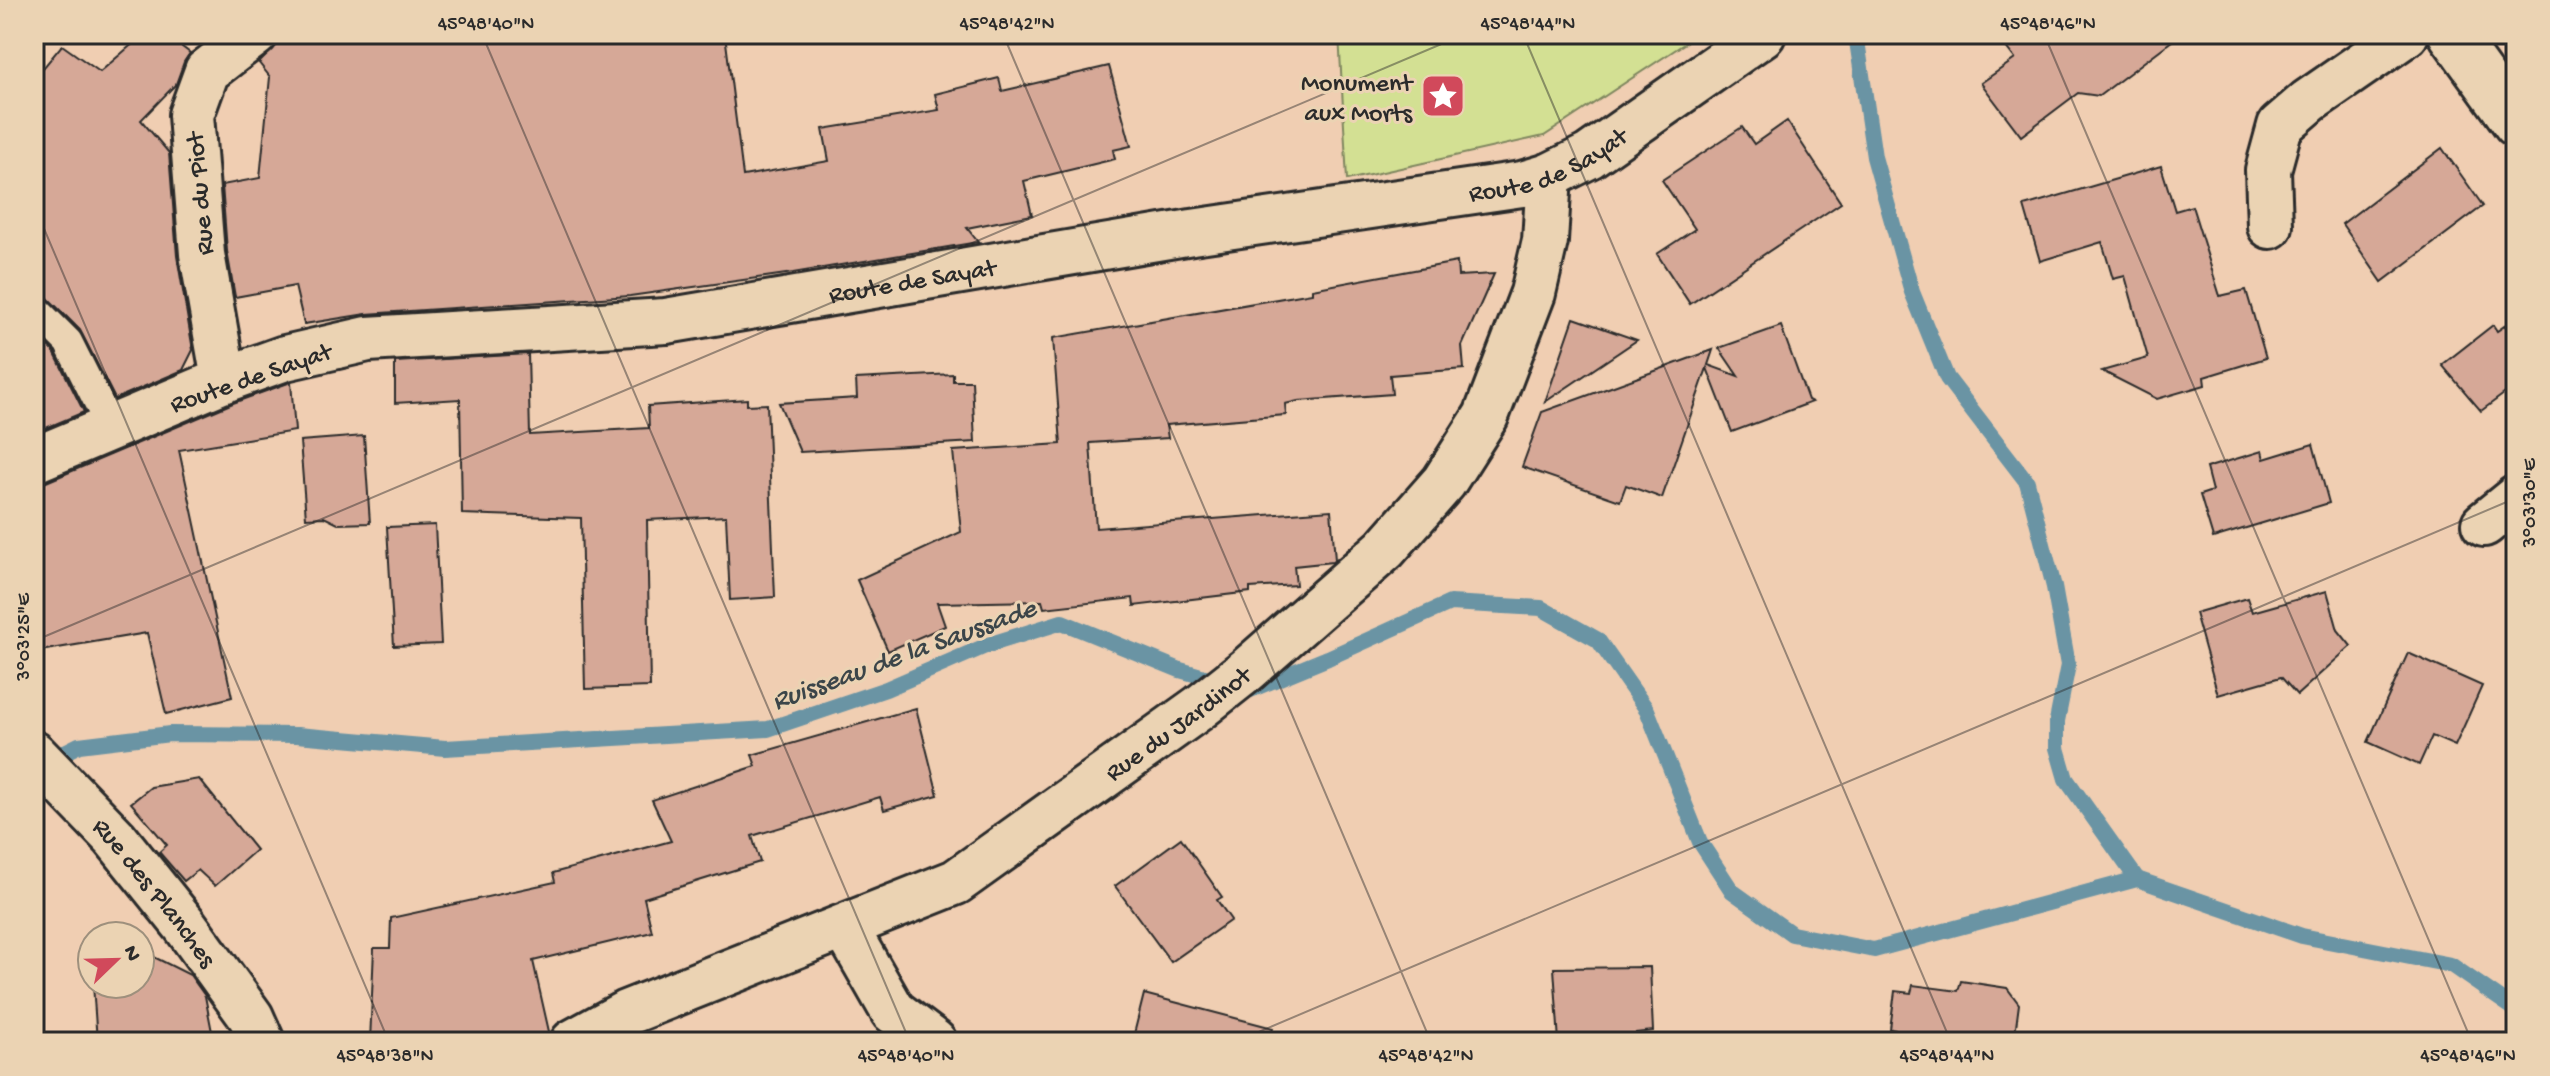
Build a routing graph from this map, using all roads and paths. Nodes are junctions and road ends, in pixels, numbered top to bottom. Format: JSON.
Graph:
{"nodes":[{"id":1,"x":255,"y":34,"type":"edge"},
{"id":2,"x":1763,"y":34,"type":"edge"},
{"id":3,"x":2406,"y":34,"type":"edge"},
{"id":4,"x":2451,"y":34,"type":"edge"},
{"id":5,"x":2516,"y":124,"type":"edge"},
{"id":6,"x":1549,"y":176,"type":"junction"},
{"id":7,"x":2270,"y":226,"type":"dead end"},
{"id":8,"x":34,"y":308,"type":"edge"},
{"id":9,"x":224,"y":380,"type":"junction"},
{"id":10,"x":111,"y":428,"type":"junction"},
{"id":11,"x":34,"y":460,"type":"edge"},
{"id":12,"x":44,"y":765,"type":"edge"},
{"id":13,"x":845,"y":927,"type":"junction"},
{"id":14,"x":262,"y":1042,"type":"edge"},
{"id":15,"x":573,"y":1042,"type":"edge"},
{"id":16,"x":934,"y":1042,"type":"edge"}],
"edges":[{"from":1,"to":9,"type":"street","name":"Rue du Piot"},
{"from":2,"to":6,"type":"street","name":"Route de Sayat"},
{"from":3,"to":7,"type":"street"},
{"from":4,"to":5,"type":"street"},
{"from":6,"to":9,"type":"street","name":"Route de Sayat"},
{"from":6,"to":13,"type":"street","name":"Rue du Jardinot"},
{"from":8,"to":10,"type":"lane"},
{"from":9,"to":10,"type":"street","name":"Route de Sayat"},
{"from":10,"to":11,"type":"street","name":"Route de Sayat"},
{"from":12,"to":14,"type":"street","name":"Rue des Planches"},
{"from":13,"to":15,"type":"street","name":"Rue du Jardinot"},
{"from":13,"to":16,"type":"street"}]}
